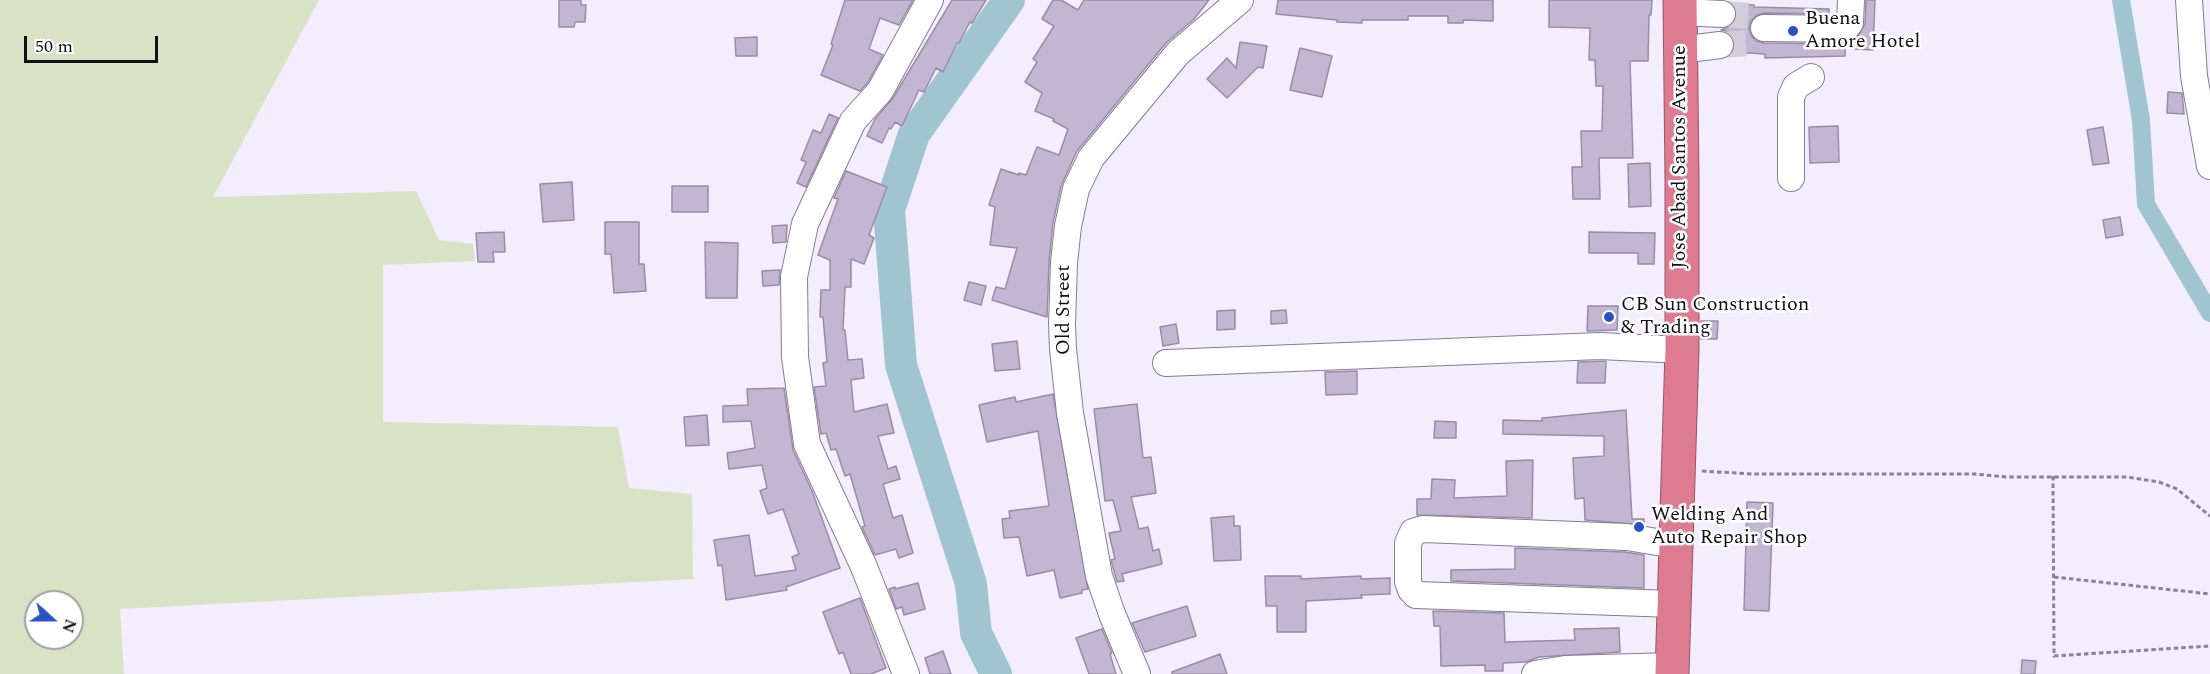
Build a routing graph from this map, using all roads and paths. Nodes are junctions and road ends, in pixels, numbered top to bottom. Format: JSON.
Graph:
{"nodes":[{"id":1,"x":930,"y":0,"type":"edge"},
{"id":2,"x":1240,"y":0,"type":"edge"},
{"id":3,"x":1851,"y":0,"type":"edge"},
{"id":4,"x":2189,"y":0,"type":"edge"},
{"id":5,"x":1680,"y":6,"type":"edge"},
{"id":6,"x":1719,"y":7,"type":"tunnel mouth"},
{"id":7,"x":1757,"y":29,"type":"tunnel mouth"},
{"id":8,"x":1720,"y":45,"type":"tunnel mouth"},
{"id":9,"x":1680,"y":50,"type":"junction"},
{"id":10,"x":1811,"y":76,"type":"dead end"},
{"id":11,"x":2210,"y":166,"type":"edge"},
{"id":12,"x":1791,"y":178,"type":"dead end"},
{"id":13,"x":1682,"y":350,"type":"junction"},
{"id":14,"x":1166,"y":363,"type":"dead end"},
{"id":15,"x":1710,"y":472,"type":"dead end"},
{"id":16,"x":2053,"y":476,"type":"junction"},
{"id":17,"x":2210,"y":516,"type":"edge"},
{"id":18,"x":1675,"y":545,"type":"junction"},
{"id":19,"x":2054,"y":577,"type":"junction"},
{"id":20,"x":2210,"y":594,"type":"edge"},
{"id":21,"x":1673,"y":604,"type":"junction"},
{"id":22,"x":2210,"y":646,"type":"edge"},
{"id":23,"x":1672,"y":670,"type":"edge"},
{"id":24,"x":906,"y":674,"type":"edge"},
{"id":25,"x":1137,"y":674,"type":"edge"},
{"id":26,"x":1535,"y":674,"type":"edge"}],
"edges":[{"from":1,"to":24,"type":"street"},
{"from":2,"to":25,"type":"street","name":"Old Street"},
{"from":3,"to":7,"type":"street"},
{"from":4,"to":11,"type":"street"},
{"from":5,"to":6,"type":"street"},
{"from":5,"to":9,"type":"highway","name":"Jose Abad Santos Avenue"},
{"from":8,"to":9,"type":"street"},
{"from":9,"to":13,"type":"highway","name":"Jose Abad Santos Avenue"},
{"from":10,"to":12,"type":"street"},
{"from":13,"to":14,"type":"street"},
{"from":13,"to":18,"type":"highway","name":"Jose Abad Santos Avenue"},
{"from":15,"to":16,"type":"path"},
{"from":16,"to":17,"type":"path"},
{"from":16,"to":19,"type":"path"},
{"from":18,"to":21,"type":"highway","name":"Jose Abad Santos Avenue"},
{"from":18,"to":21,"type":"street"},
{"from":19,"to":20,"type":"path"},
{"from":19,"to":22,"type":"path"},
{"from":21,"to":23,"type":"highway","name":"Jose Abad Santos Avenue"},
{"from":23,"to":26,"type":"street"}]}
